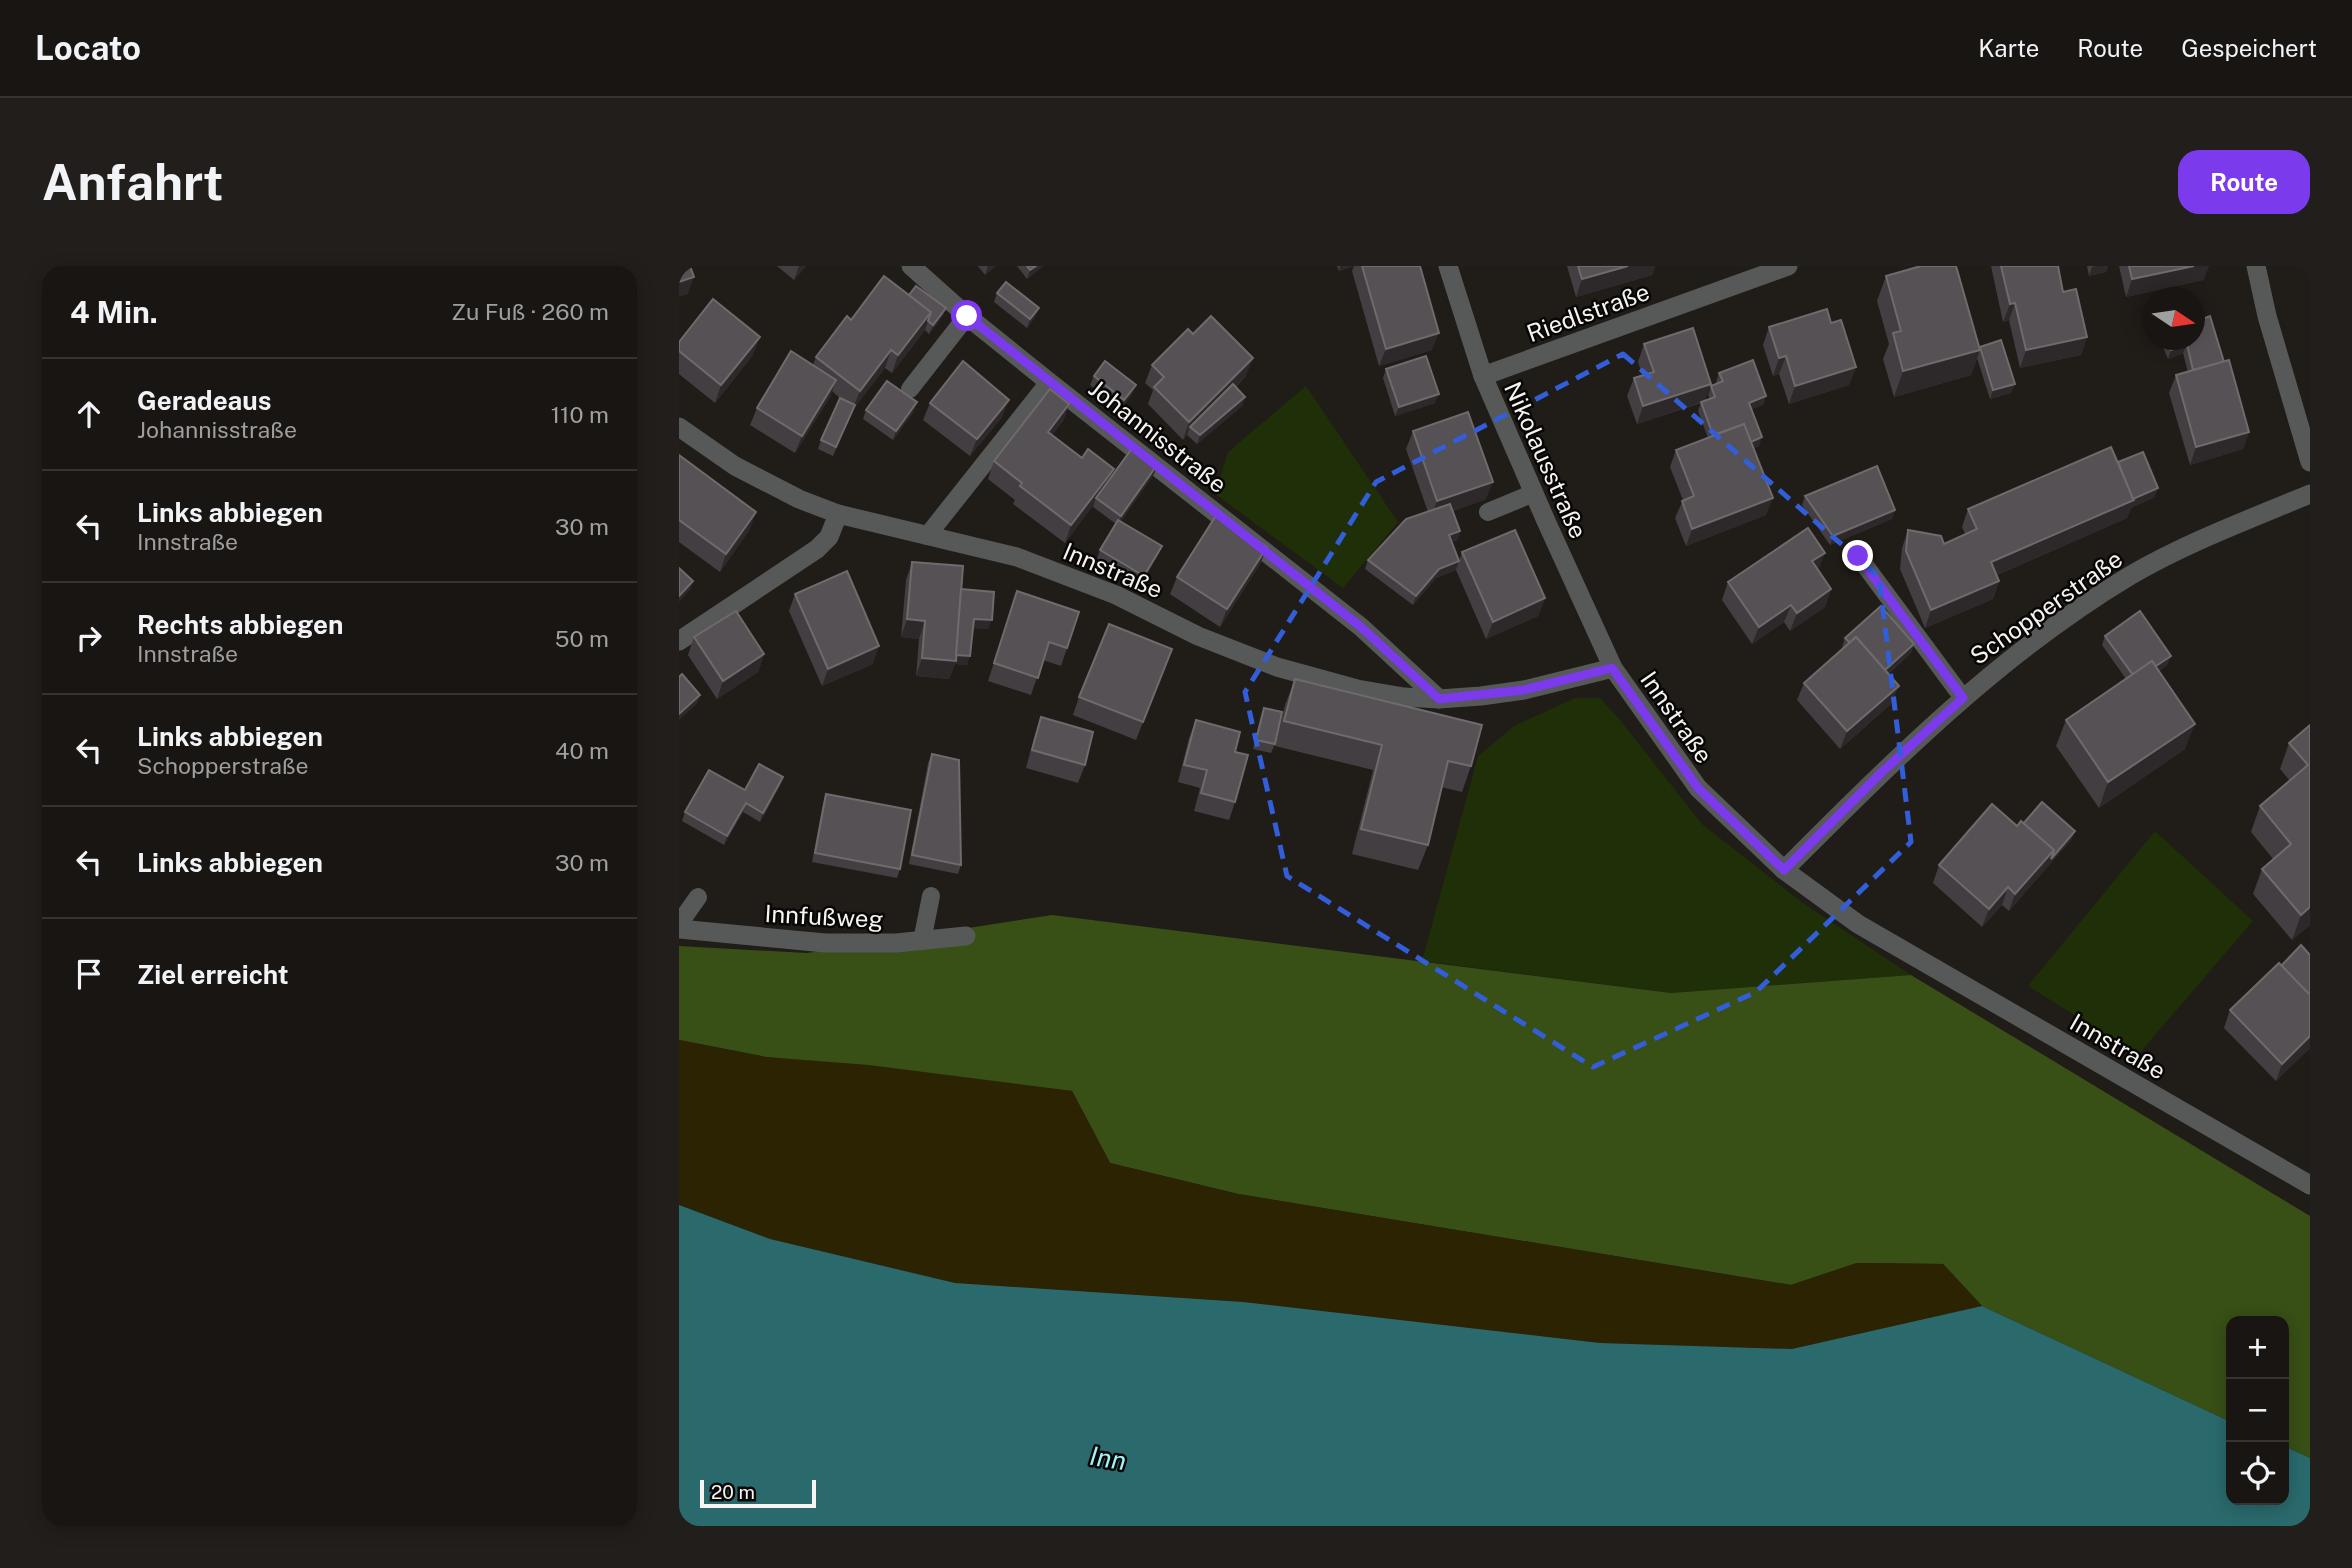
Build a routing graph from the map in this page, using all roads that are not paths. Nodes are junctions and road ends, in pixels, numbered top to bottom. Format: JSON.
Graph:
{"nodes":[{"id":1,"x":911,"y":266,"type":"edge"},
{"id":2,"x":1448,"y":266,"type":"edge"},
{"id":3,"x":1788,"y":266,"type":"edge"},
{"id":4,"x":2256,"y":266,"type":"edge"},
{"id":5,"x":967,"y":316,"type":"junction"},
{"id":6,"x":1483,"y":376,"type":"junction"},
{"id":7,"x":1049,"y":382,"type":"junction"},
{"id":8,"x":910,"y":389,"type":"dead end"},
{"id":9,"x":679,"y":427,"type":"edge"},
{"id":10,"x":2310,"y":462,"type":"edge"},
{"id":11,"x":1534,"y":494,"type":"junction"},
{"id":12,"x":2310,"y":494,"type":"edge"},
{"id":13,"x":1488,"y":512,"type":"dead end"},
{"id":14,"x":838,"y":514,"type":"junction"},
{"id":15,"x":927,"y":536,"type":"junction"},
{"id":16,"x":1858,"y":556,"type":"dead end"},
{"id":17,"x":679,"y":641,"type":"edge"},
{"id":18,"x":1612,"y":668,"type":"junction"},
{"id":19,"x":1963,"y":698,"type":"junction"},
{"id":20,"x":1439,"y":699,"type":"junction"},
{"id":21,"x":1784,"y":870,"type":"junction"},
{"id":22,"x":932,"y":896,"type":"dead end"},
{"id":23,"x":698,"y":897,"type":"dead end"},
{"id":24,"x":679,"y":924,"type":"edge"},
{"id":25,"x":679,"y":929,"type":"edge"},
{"id":26,"x":966,"y":936,"type":"dead end"},
{"id":27,"x":922,"y":941,"type":"junction"},
{"id":28,"x":2310,"y":1185,"type":"edge"}],
"edges":[{"from":1,"to":5,"type":"street","name":"Johannisstraße"},
{"from":2,"to":6,"type":"street","name":"Nikolausstraße"},
{"from":3,"to":6,"type":"street","name":"Riedlstraße"},
{"from":4,"to":10,"type":"street"},
{"from":5,"to":7,"type":"street","name":"Johannisstraße"},
{"from":5,"to":8,"type":"lane"},
{"from":6,"to":11,"type":"street","name":"Nikolausstraße"},
{"from":7,"to":15,"type":"lane"},
{"from":7,"to":20,"type":"street","name":"Johannisstraße"},
{"from":9,"to":14,"type":"street","name":"Innstraße"},
{"from":11,"to":13,"type":"lane"},
{"from":11,"to":18,"type":"street","name":"Nikolausstraße"},
{"from":12,"to":19,"type":"street","name":"Schopperstraße"},
{"from":14,"to":15,"type":"street","name":"Innstraße"},
{"from":14,"to":17,"type":"street"},
{"from":15,"to":20,"type":"street","name":"Innstraße"},
{"from":16,"to":19,"type":"lane"},
{"from":18,"to":20,"type":"street","name":"Innstraße"},
{"from":18,"to":21,"type":"street","name":"Innstraße"},
{"from":19,"to":21,"type":"street","name":"Schopperstraße"},
{"from":21,"to":28,"type":"street","name":"Innstraße"},
{"from":22,"to":27,"type":"lane"},
{"from":23,"to":24,"type":"lane"},
{"from":25,"to":27,"type":"street","name":"Innfußweg"},
{"from":26,"to":27,"type":"street","name":"Innfußweg"}]}
